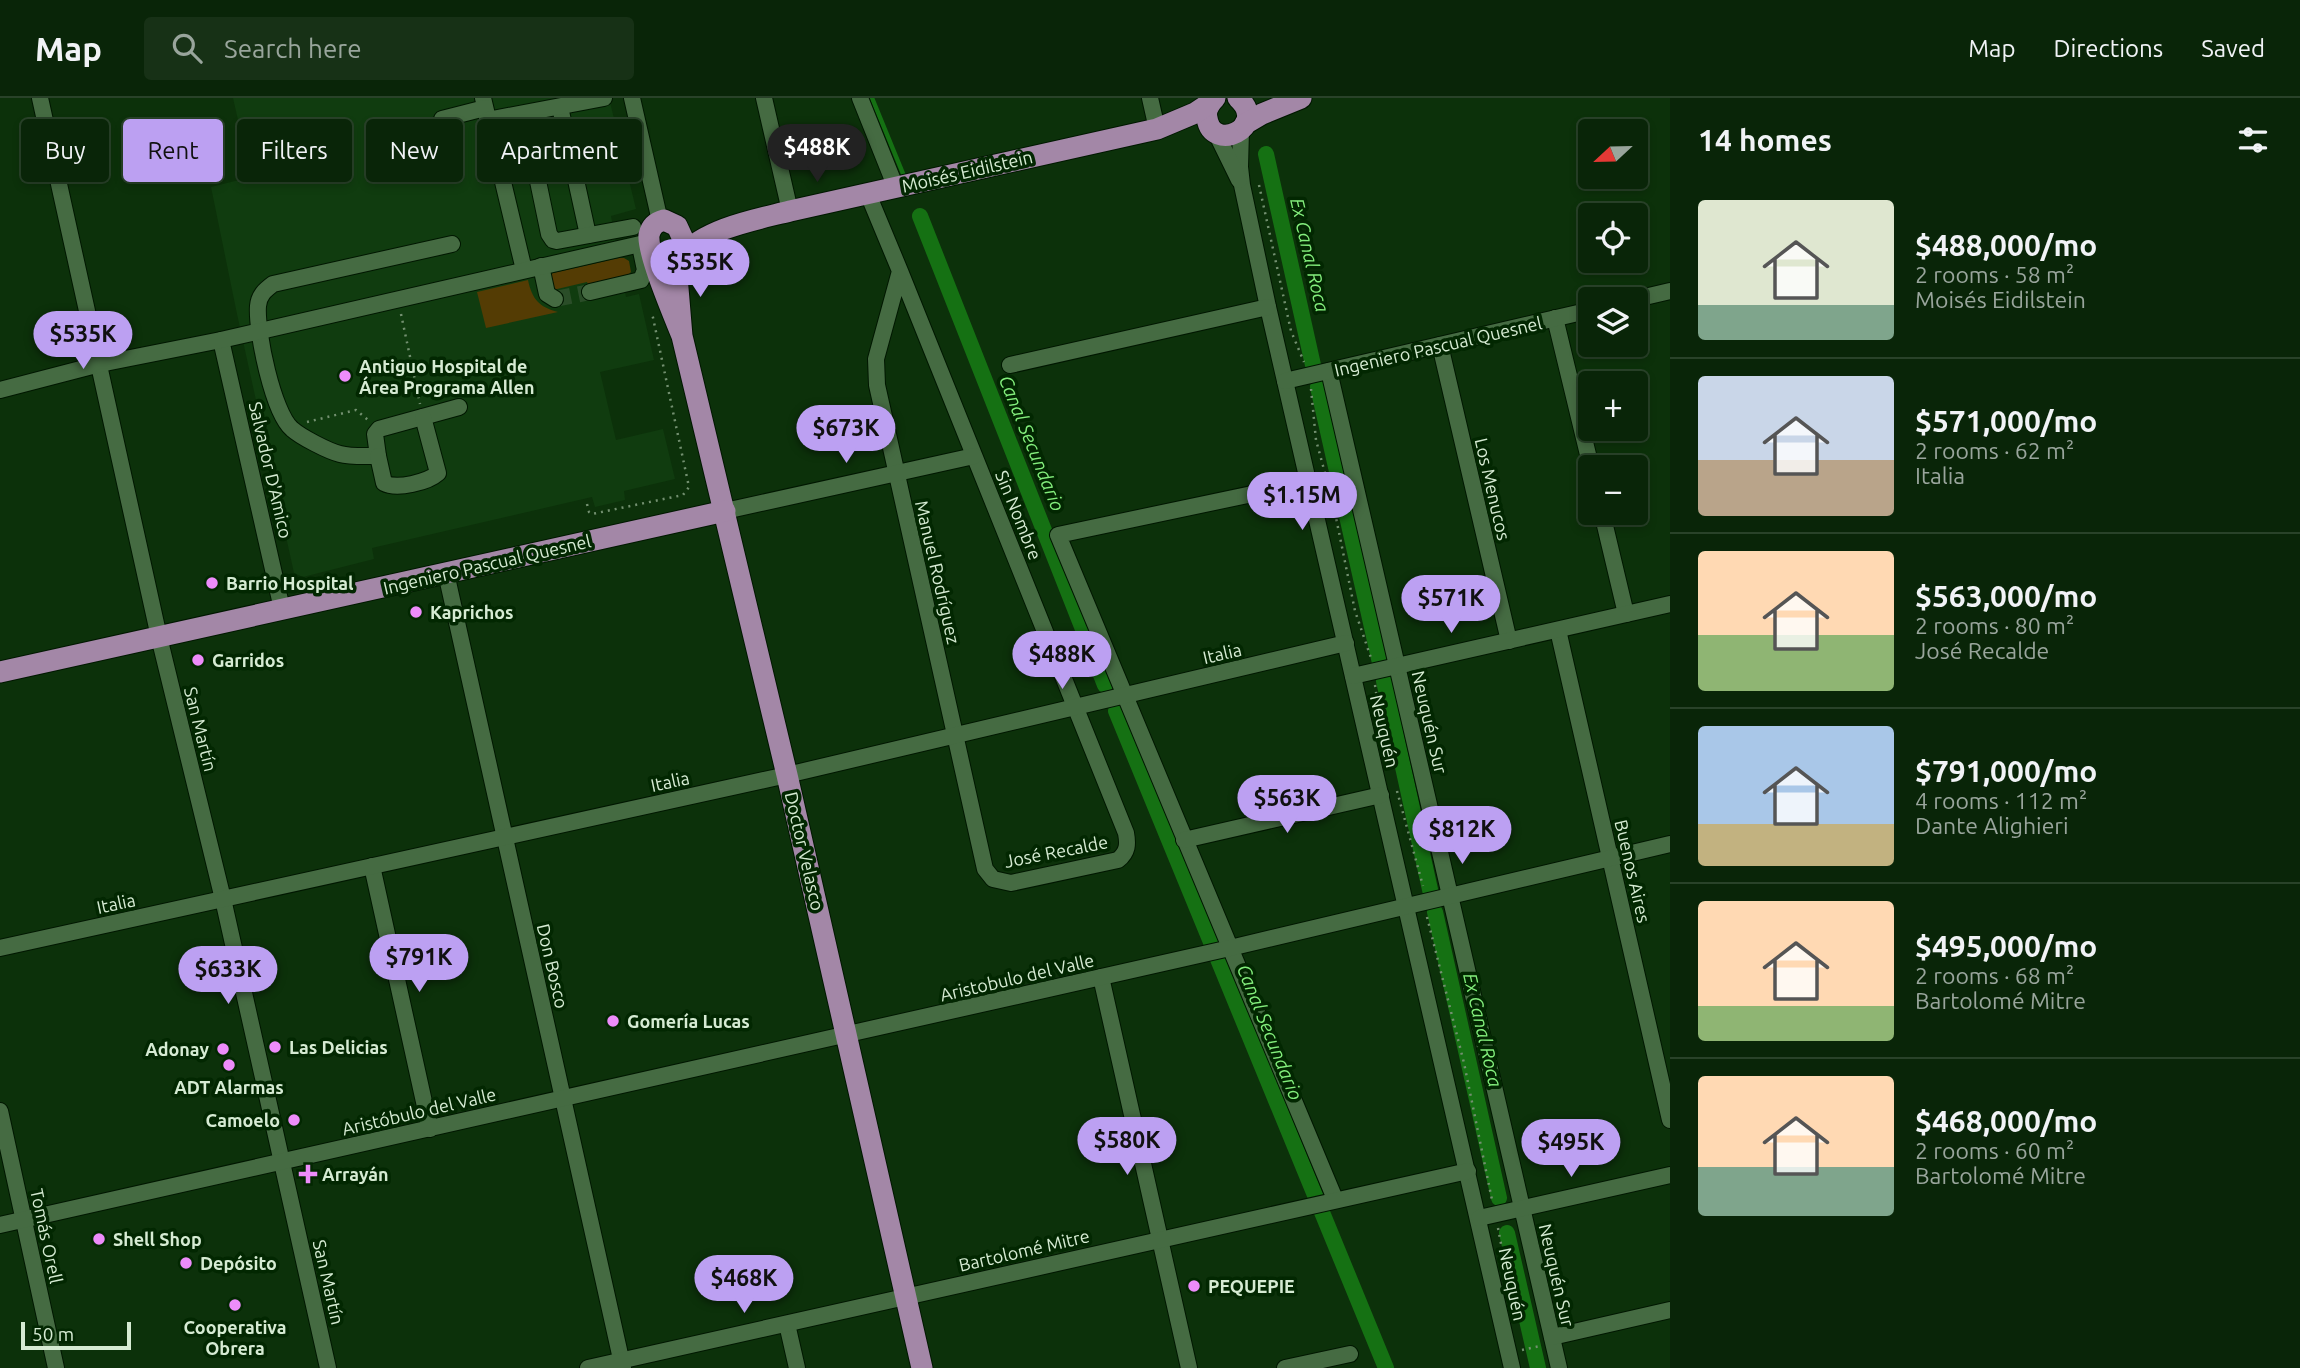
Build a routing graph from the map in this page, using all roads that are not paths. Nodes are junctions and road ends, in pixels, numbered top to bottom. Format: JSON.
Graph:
{"nodes":[{"id":1,"x":40,"y":98,"type":"edge"},
{"id":2,"x":604,"y":98,"type":"edge"},
{"id":3,"x":632,"y":98,"type":"edge"},
{"id":4,"x":764,"y":98,"type":"edge"},
{"id":5,"x":860,"y":98,"type":"edge"},
{"id":6,"x":1150,"y":98,"type":"edge"},
{"id":7,"x":1276,"y":98,"type":"edge"},
{"id":8,"x":1301,"y":98,"type":"edge"},
{"id":9,"x":1214,"y":99,"type":"edge"},
{"id":10,"x":1239,"y":99,"type":"edge"},
{"id":11,"x":560,"y":107,"type":"junction"},
{"id":12,"x":485,"y":109,"type":"edge"},
{"id":13,"x":524,"y":114,"type":"junction"},
{"id":14,"x":442,"y":119,"type":"dead end"},
{"id":15,"x":1243,"y":127,"type":"junction"},
{"id":16,"x":1157,"y":129,"type":"junction"},
{"id":17,"x":1214,"y":131,"type":"junction"},
{"id":18,"x":1250,"y":182,"type":"junction"},
{"id":19,"x":896,"y":188,"type":"junction"},
{"id":20,"x":868,"y":194,"type":"junction"},
{"id":21,"x":790,"y":211,"type":"junction"},
{"id":22,"x":667,"y":222,"type":"junction"},
{"id":23,"x":737,"y":225,"type":"junction"},
{"id":24,"x":633,"y":227,"type":"dead end"},
{"id":25,"x":588,"y":234,"type":"junction"},
{"id":26,"x":452,"y":243,"type":"dead end"},
{"id":27,"x":647,"y":247,"type":"junction"},
{"id":28,"x":680,"y":258,"type":"junction"},
{"id":29,"x":541,"y":266,"type":"junction"},
{"id":30,"x":524,"y":270,"type":"junction"},
{"id":31,"x":900,"y":271,"type":"junction"},
{"id":32,"x":1670,"y":291,"type":"edge"},
{"id":33,"x":590,"y":292,"type":"tunnel mouth"},
{"id":34,"x":1648,"y":296,"type":"edge"},
{"id":35,"x":555,"y":299,"type":"dead end"},
{"id":36,"x":1268,"y":307,"type":"junction"},
{"id":37,"x":1578,"y":313,"type":"edge"},
{"id":38,"x":1555,"y":318,"type":"junction"},
{"id":39,"x":260,"y":330,"type":"junction"},
{"id":40,"x":682,"y":336,"type":"junction"},
{"id":41,"x":221,"y":340,"type":"junction"},
{"id":42,"x":1440,"y":345,"type":"junction"},
{"id":43,"x":100,"y":364,"type":"junction"},
{"id":44,"x":1010,"y":365,"type":"dead end"},
{"id":45,"x":1329,"y":371,"type":"junction"},
{"id":46,"x":1285,"y":381,"type":"junction"},
{"id":47,"x":0,"y":390,"type":"edge"},
{"id":48,"x":459,"y":407,"type":"dead end"},
{"id":49,"x":422,"y":417,"type":"junction"},
{"id":50,"x":1588,"y":455,"type":"edge"},
{"id":51,"x":378,"y":456,"type":"junction"},
{"id":52,"x":974,"y":456,"type":"junction"},
{"id":53,"x":897,"y":472,"type":"junction"},
{"id":54,"x":1309,"y":482,"type":"junction"},
{"id":55,"x":725,"y":511,"type":"junction"},
{"id":56,"x":1605,"y":525,"type":"edge"},
{"id":57,"x":446,"y":573,"type":"junction"},
{"id":58,"x":1670,"y":604,"type":"edge"},
{"id":59,"x":282,"y":609,"type":"junction"},
{"id":60,"x":1626,"y":614,"type":"junction"},
{"id":61,"x":1558,"y":630,"type":"junction"},
{"id":62,"x":159,"y":637,"type":"junction"},
{"id":63,"x":1509,"y":641,"type":"junction"},
{"id":64,"x":1346,"y":643,"type":"junction"},
{"id":65,"x":1397,"y":666,"type":"junction"},
{"id":66,"x":0,"y":672,"type":"edge"},
{"id":67,"x":1353,"y":676,"type":"junction"},
{"id":68,"x":1123,"y":696,"type":"junction"},
{"id":69,"x":1075,"y":706,"type":"junction"},
{"id":70,"x":955,"y":735,"type":"junction"},
{"id":71,"x":787,"y":775,"type":"junction"},
{"id":72,"x":1388,"y":792,"type":"junction"},
{"id":73,"x":505,"y":837,"type":"junction"},
{"id":74,"x":1184,"y":840,"type":"junction"},
{"id":75,"x":1670,"y":844,"type":"edge"},
{"id":76,"x":1126,"y":852,"type":"joint"},
{"id":77,"x":1610,"y":858,"type":"junction"},
{"id":78,"x":372,"y":866,"type":"junction"},
{"id":79,"x":992,"y":879,"type":"joint"},
{"id":80,"x":1450,"y":896,"type":"junction"},
{"id":81,"x":223,"y":899,"type":"junction"},
{"id":82,"x":1406,"y":907,"type":"junction"},
{"id":83,"x":0,"y":948,"type":"edge"},
{"id":84,"x":1230,"y":948,"type":"junction"},
{"id":85,"x":1101,"y":977,"type":"junction"},
{"id":86,"x":846,"y":1035,"type":"junction"},
{"id":87,"x":563,"y":1099,"type":"junction"},
{"id":88,"x":0,"y":1111,"type":"edge"},
{"id":89,"x":1670,"y":1120,"type":"edge"},
{"id":90,"x":430,"y":1129,"type":"junction"},
{"id":91,"x":282,"y":1162,"type":"junction"},
{"id":92,"x":1468,"y":1171,"type":"junction"},
{"id":93,"x":1670,"y":1175,"type":"edge"},
{"id":94,"x":1335,"y":1199,"type":"junction"},
{"id":95,"x":1522,"y":1209,"type":"junction"},
{"id":96,"x":1487,"y":1216,"type":"junction"},
{"id":97,"x":24,"y":1220,"type":"junction"},
{"id":98,"x":0,"y":1225,"type":"edge"},
{"id":99,"x":1160,"y":1239,"type":"junction"},
{"id":100,"x":907,"y":1297,"type":"junction"},
{"id":101,"x":1670,"y":1310,"type":"edge"},
{"id":102,"x":787,"y":1324,"type":"junction"},
{"id":103,"x":1552,"y":1337,"type":"junction"},
{"id":104,"x":1350,"y":1354,"type":"dead end"},
{"id":105,"x":1519,"y":1363,"type":"edge"},
{"id":106,"x":622,"y":1364,"type":"edge"},
{"id":107,"x":57,"y":1368,"type":"edge"},
{"id":108,"x":328,"y":1368,"type":"edge"},
{"id":109,"x":588,"y":1368,"type":"edge"},
{"id":110,"x":797,"y":1368,"type":"edge"},
{"id":111,"x":922,"y":1368,"type":"edge"},
{"id":112,"x":1189,"y":1368,"type":"edge"},
{"id":113,"x":1285,"y":1368,"type":"edge"},
{"id":114,"x":1559,"y":1368,"type":"edge"}],
"edges":[{"from":1,"to":43,"type":"street","name":"San Martín"},
{"from":2,"to":11,"type":"street"},
{"from":3,"to":22,"type":"street","name":"Doctor Velasco"},
{"from":4,"to":21,"type":"street"},
{"from":5,"to":19,"type":"street"},
{"from":6,"to":16,"type":"street"},
{"from":7,"to":10,"type":"main road"},
{"from":8,"to":15,"type":"main road"},
{"from":9,"to":16,"type":"main road","name":"Moisés Eidilstein"},
{"from":9,"to":17,"type":"main road","name":"Moisés Eidilstein"},
{"from":10,"to":15,"type":"main road"},
{"from":11,"to":13,"type":"street"},
{"from":11,"to":25,"type":"street"},
{"from":12,"to":13,"type":"street"},
{"from":12,"to":14,"type":"street"},
{"from":12,"to":30,"type":"street"},
{"from":13,"to":25,"type":"street"},
{"from":15,"to":17,"type":"main road","name":"Moisés Eidilstein"},
{"from":15,"to":18,"type":"street","name":"Neuquén"},
{"from":16,"to":17,"type":"main road","name":"Moisés Eidilstein"},
{"from":16,"to":19,"type":"main road","name":"Moisés Eidilstein"},
{"from":17,"to":18,"type":"street","name":"Neuquén"},
{"from":18,"to":36,"type":"street","name":"Neuquén"},
{"from":19,"to":20,"type":"main road","name":"Moisés Eidilstein"},
{"from":20,"to":21,"type":"main road","name":"Moisés Eidilstein"},
{"from":20,"to":31,"type":"street","name":"Sin Nombre"},
{"from":21,"to":23,"type":"main road","name":"Moisés Eidilstein"},
{"from":22,"to":23,"type":"main road","name":"Moisés Eidilstein"},
{"from":22,"to":27,"type":"main road"},
{"from":22,"to":28,"type":"main road","name":"Doctor Velasco"},
{"from":23,"to":28,"type":"main road","name":"Moisés Eidilstein"},
{"from":24,"to":25,"type":"street"},
{"from":26,"to":39,"type":"street"},
{"from":27,"to":28,"type":"main road"},
{"from":27,"to":29,"type":"street"},
{"from":27,"to":33,"type":"street"},
{"from":27,"to":40,"type":"main road","name":"Doctor Velasco"},
{"from":28,"to":40,"type":"main road","name":"Doctor Velasco"},
{"from":29,"to":30,"type":"street"},
{"from":29,"to":35,"type":"street"},
{"from":30,"to":39,"type":"street"},
{"from":31,"to":52,"type":"street","name":"Sin Nombre"},
{"from":31,"to":53,"type":"street","name":"Manuel Rodríguez"},
{"from":32,"to":34,"type":"street"},
{"from":36,"to":44,"type":"street"},
{"from":36,"to":46,"type":"street","name":"Neuquén"},
{"from":37,"to":38,"type":"street","name":"Ingeniero Pascual Quesnel"},
{"from":38,"to":42,"type":"street","name":"Ingeniero Pascual Quesnel"},
{"from":38,"to":50,"type":"street"},
{"from":39,"to":41,"type":"street"},
{"from":39,"to":51,"type":"street"},
{"from":40,"to":55,"type":"main road","name":"Doctor Velasco"},
{"from":41,"to":43,"type":"street"},
{"from":41,"to":59,"type":"street","name":"Salvador D'Amico"},
{"from":42,"to":45,"type":"street","name":"Ingeniero Pascual Quesnel"},
{"from":42,"to":63,"type":"street","name":"Los Menucos"},
{"from":43,"to":47,"type":"street"},
{"from":43,"to":62,"type":"street","name":"San Martín"},
{"from":45,"to":46,"type":"street","name":"Ingeniero Pascual Quesnel"},
{"from":45,"to":65,"type":"street","name":"Neuquén Sur"},
{"from":46,"to":54,"type":"street","name":"Neuquén"},
{"from":48,"to":49,"type":"street"},
{"from":49,"to":51,"type":"street"},
{"from":49,"to":51,"type":"street"},
{"from":52,"to":53,"type":"street","name":"Ingeniero Pascual Quesnel"},
{"from":52,"to":69,"type":"street","name":"Sin Nombre"},
{"from":53,"to":55,"type":"street","name":"Ingeniero Pascual Quesnel"},
{"from":53,"to":70,"type":"street","name":"Manuel Rodríguez"},
{"from":54,"to":64,"type":"street","name":"Neuquén"},
{"from":54,"to":68,"type":"street","name":"Sin Nombre"},
{"from":55,"to":57,"type":"main road","name":"Ingeniero Pascual Quesnel"},
{"from":55,"to":71,"type":"main road","name":"Doctor Velasco"},
{"from":56,"to":60,"type":"street"},
{"from":57,"to":59,"type":"main road","name":"Ingeniero Pascual Quesnel"},
{"from":57,"to":73,"type":"street","name":"Don Bosco"},
{"from":58,"to":60,"type":"street"},
{"from":59,"to":62,"type":"main road","name":"Ingeniero Pascual Quesnel"},
{"from":60,"to":61,"type":"street"},
{"from":61,"to":63,"type":"street"},
{"from":61,"to":77,"type":"street","name":"Buenos Aires"},
{"from":62,"to":66,"type":"main road","name":"Ingeniero Pascual Quesnel"},
{"from":62,"to":81,"type":"street","name":"San Martín"},
{"from":63,"to":65,"type":"street"},
{"from":64,"to":67,"type":"street","name":"Neuquén"},
{"from":64,"to":68,"type":"street","name":"Italia"},
{"from":65,"to":67,"type":"street"},
{"from":65,"to":80,"type":"street","name":"Neuquén Sur"},
{"from":67,"to":72,"type":"street","name":"Neuquén"},
{"from":68,"to":69,"type":"street","name":"Italia"},
{"from":68,"to":74,"type":"street"},
{"from":69,"to":70,"type":"street","name":"Italia"},
{"from":69,"to":76,"type":"street","name":"Sin Nombre"},
{"from":70,"to":71,"type":"street","name":"Italia"},
{"from":70,"to":79,"type":"street","name":"Manuel Rodríguez"},
{"from":71,"to":73,"type":"street","name":"Italia"},
{"from":71,"to":86,"type":"main road","name":"Doctor Velasco"},
{"from":72,"to":74,"type":"street"},
{"from":72,"to":82,"type":"street","name":"Neuquén"},
{"from":73,"to":78,"type":"street","name":"Italia"},
{"from":73,"to":87,"type":"street","name":"Don Bosco"},
{"from":74,"to":84,"type":"street"},
{"from":75,"to":77,"type":"street"},
{"from":76,"to":79,"type":"street","name":"José Recalde"},
{"from":77,"to":80,"type":"street"},
{"from":77,"to":89,"type":"street","name":"Buenos Aires"},
{"from":78,"to":81,"type":"street","name":"Italia"},
{"from":78,"to":90,"type":"street"},
{"from":80,"to":82,"type":"street"},
{"from":80,"to":95,"type":"street","name":"Neuquén Sur"},
{"from":81,"to":83,"type":"street","name":"Italia"},
{"from":81,"to":91,"type":"street","name":"San Martín"},
{"from":82,"to":84,"type":"street"},
{"from":82,"to":92,"type":"street","name":"Neuquén"},
{"from":84,"to":85,"type":"street","name":"Aristobulo del Valle"},
{"from":84,"to":94,"type":"street"},
{"from":85,"to":86,"type":"street","name":"Aristobulo del Valle"},
{"from":85,"to":99,"type":"street"},
{"from":86,"to":87,"type":"street","name":"Aristóbulo del Valle"},
{"from":86,"to":100,"type":"main road","name":"Doctor Velasco"},
{"from":87,"to":90,"type":"street","name":"Aristóbulo del Valle"},
{"from":87,"to":106,"type":"street","name":"Don Bosco"},
{"from":88,"to":97,"type":"street","name":"Tomás Orell"},
{"from":90,"to":91,"type":"street","name":"Aristóbulo del Valle"},
{"from":91,"to":97,"type":"street","name":"Aristóbulo del Valle"},
{"from":91,"to":108,"type":"street","name":"San Martín"},
{"from":92,"to":94,"type":"street","name":"Bartolomé Mitre"},
{"from":92,"to":96,"type":"street","name":"Neuquén"},
{"from":93,"to":95,"type":"street"},
{"from":94,"to":99,"type":"street","name":"Bartolomé Mitre"},
{"from":95,"to":96,"type":"street"},
{"from":95,"to":103,"type":"street","name":"Neuquén Sur"},
{"from":96,"to":105,"type":"street","name":"Neuquén"},
{"from":97,"to":98,"type":"street","name":"Aristóbulo del Valle"},
{"from":97,"to":107,"type":"street","name":"Tomás Orell"},
{"from":99,"to":100,"type":"street","name":"Bartolomé Mitre"},
{"from":99,"to":112,"type":"street"},
{"from":100,"to":102,"type":"street","name":"Bartolomé Mitre"},
{"from":100,"to":111,"type":"main road","name":"Doctor Velasco"},
{"from":101,"to":103,"type":"street"},
{"from":102,"to":106,"type":"street","name":"Bartolomé Mitre"},
{"from":102,"to":110,"type":"street"},
{"from":103,"to":114,"type":"street","name":"Neuquén Sur"},
{"from":104,"to":113,"type":"street"},
{"from":106,"to":109,"type":"street","name":"Bartolomé Mitre"}]}
